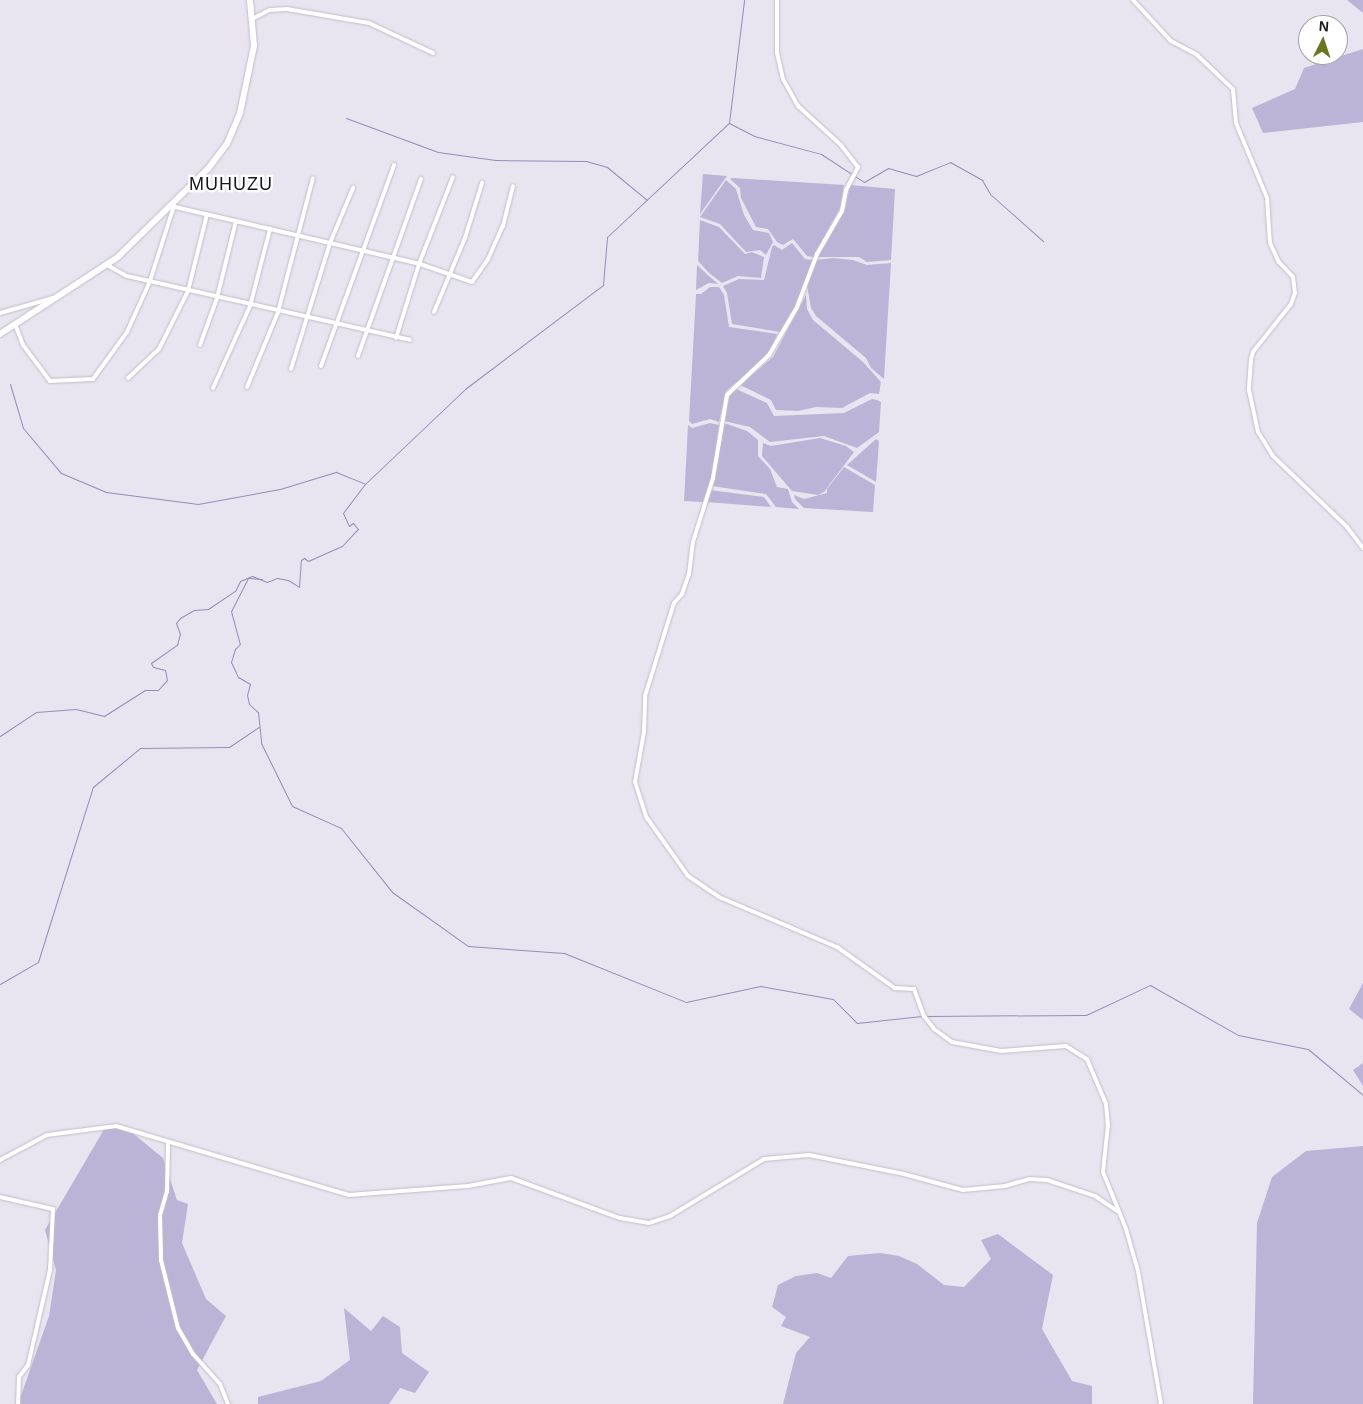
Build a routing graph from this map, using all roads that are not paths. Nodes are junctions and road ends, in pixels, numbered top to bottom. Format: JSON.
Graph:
{"nodes":[{"id":1,"x":250,"y":0,"type":"edge"},
{"id":2,"x":777,"y":0,"type":"edge"},
{"id":3,"x":1133,"y":0,"type":"edge"},
{"id":4,"x":254,"y":18,"type":"junction"},
{"id":5,"x":433,"y":53,"type":"dead end"},
{"id":6,"x":394,"y":165,"type":"dead end"},
{"id":7,"x":454,"y":177,"type":"dead end"},
{"id":8,"x":313,"y":178,"type":"dead end"},
{"id":9,"x":421,"y":179,"type":"dead end"},
{"id":10,"x":482,"y":183,"type":"dead end"},
{"id":11,"x":513,"y":186,"type":"dead end"},
{"id":12,"x":353,"y":188,"type":"dead end"},
{"id":13,"x":173,"y":206,"type":"junction"},
{"id":14,"x":207,"y":214,"type":"junction"},
{"id":15,"x":236,"y":221,"type":"junction"},
{"id":16,"x":270,"y":229,"type":"junction"},
{"id":17,"x":299,"y":236,"type":"junction"},
{"id":18,"x":330,"y":243,"type":"junction"},
{"id":19,"x":361,"y":250,"type":"junction"},
{"id":20,"x":391,"y":257,"type":"junction"},
{"id":21,"x":107,"y":264,"type":"junction"},
{"id":22,"x":419,"y":264,"type":"junction"},
{"id":23,"x":449,"y":274,"type":"junction"},
{"id":24,"x":150,"y":281,"type":"junction"},
{"id":25,"x":188,"y":291,"type":"junction"},
{"id":26,"x":56,"y":297,"type":"junction"},
{"id":27,"x":217,"y":298,"type":"junction"},
{"id":28,"x":250,"y":306,"type":"junction"},
{"id":29,"x":278,"y":312,"type":"junction"},
{"id":30,"x":434,"y":312,"type":"dead end"},
{"id":31,"x":0,"y":313,"type":"edge"},
{"id":32,"x":308,"y":319,"type":"junction"},
{"id":33,"x":15,"y":324,"type":"junction"},
{"id":34,"x":337,"y":325,"type":"junction"},
{"id":35,"x":366,"y":332,"type":"junction"},
{"id":36,"x":0,"y":334,"type":"edge"},
{"id":37,"x":396,"y":338,"type":"junction"},
{"id":38,"x":410,"y":340,"type":"dead end"},
{"id":39,"x":200,"y":345,"type":"dead end"},
{"id":40,"x":358,"y":356,"type":"dead end"},
{"id":41,"x":321,"y":366,"type":"dead end"},
{"id":42,"x":291,"y":369,"type":"dead end"},
{"id":43,"x":128,"y":378,"type":"dead end"},
{"id":44,"x":247,"y":387,"type":"dead end"},
{"id":45,"x":213,"y":388,"type":"dead end"},
{"id":46,"x":1363,"y":548,"type":"edge"},
{"id":47,"x":168,"y":1144,"type":"junction"},
{"id":48,"x":0,"y":1160,"type":"edge"},
{"id":49,"x":0,"y":1198,"type":"edge"},
{"id":50,"x":1117,"y":1211,"type":"junction"},
{"id":51,"x":18,"y":1404,"type":"edge"},
{"id":52,"x":228,"y":1404,"type":"edge"},
{"id":53,"x":1161,"y":1404,"type":"edge"}],
"edges":[{"from":1,"to":4,"type":"main road"},
{"from":2,"to":50,"type":"street"},
{"from":3,"to":46,"type":"street"},
{"from":4,"to":5,"type":"street"},
{"from":4,"to":13,"type":"main road"},
{"from":6,"to":19,"type":"street"},
{"from":7,"to":22,"type":"street"},
{"from":8,"to":17,"type":"street"},
{"from":9,"to":20,"type":"street"},
{"from":10,"to":23,"type":"street"},
{"from":11,"to":23,"type":"street"},
{"from":12,"to":18,"type":"street"},
{"from":13,"to":14,"type":"street"},
{"from":13,"to":21,"type":"main road"},
{"from":13,"to":24,"type":"street"},
{"from":14,"to":15,"type":"street"},
{"from":14,"to":25,"type":"street"},
{"from":15,"to":16,"type":"street"},
{"from":15,"to":27,"type":"street"},
{"from":16,"to":17,"type":"street"},
{"from":16,"to":28,"type":"street"},
{"from":17,"to":18,"type":"street"},
{"from":17,"to":29,"type":"street"},
{"from":18,"to":19,"type":"street"},
{"from":18,"to":32,"type":"street"},
{"from":19,"to":20,"type":"street"},
{"from":19,"to":34,"type":"street"},
{"from":20,"to":22,"type":"street"},
{"from":20,"to":35,"type":"street"},
{"from":21,"to":24,"type":"street"},
{"from":21,"to":26,"type":"main road"},
{"from":22,"to":23,"type":"street"},
{"from":22,"to":37,"type":"street"},
{"from":23,"to":30,"type":"street"},
{"from":24,"to":25,"type":"street"},
{"from":24,"to":33,"type":"street"},
{"from":25,"to":27,"type":"street"},
{"from":25,"to":43,"type":"street"},
{"from":26,"to":31,"type":"street"},
{"from":26,"to":33,"type":"main road"},
{"from":27,"to":28,"type":"street"},
{"from":27,"to":39,"type":"street"},
{"from":28,"to":29,"type":"street"},
{"from":28,"to":45,"type":"street"},
{"from":29,"to":32,"type":"street"},
{"from":29,"to":44,"type":"street"},
{"from":32,"to":34,"type":"street"},
{"from":32,"to":42,"type":"street"},
{"from":33,"to":36,"type":"main road"},
{"from":34,"to":35,"type":"street"},
{"from":34,"to":41,"type":"street"},
{"from":35,"to":37,"type":"street"},
{"from":35,"to":40,"type":"street"},
{"from":37,"to":38,"type":"street"},
{"from":47,"to":48,"type":"street"},
{"from":47,"to":50,"type":"street"},
{"from":47,"to":52,"type":"street"},
{"from":49,"to":51,"type":"street"},
{"from":50,"to":53,"type":"street"}]}
